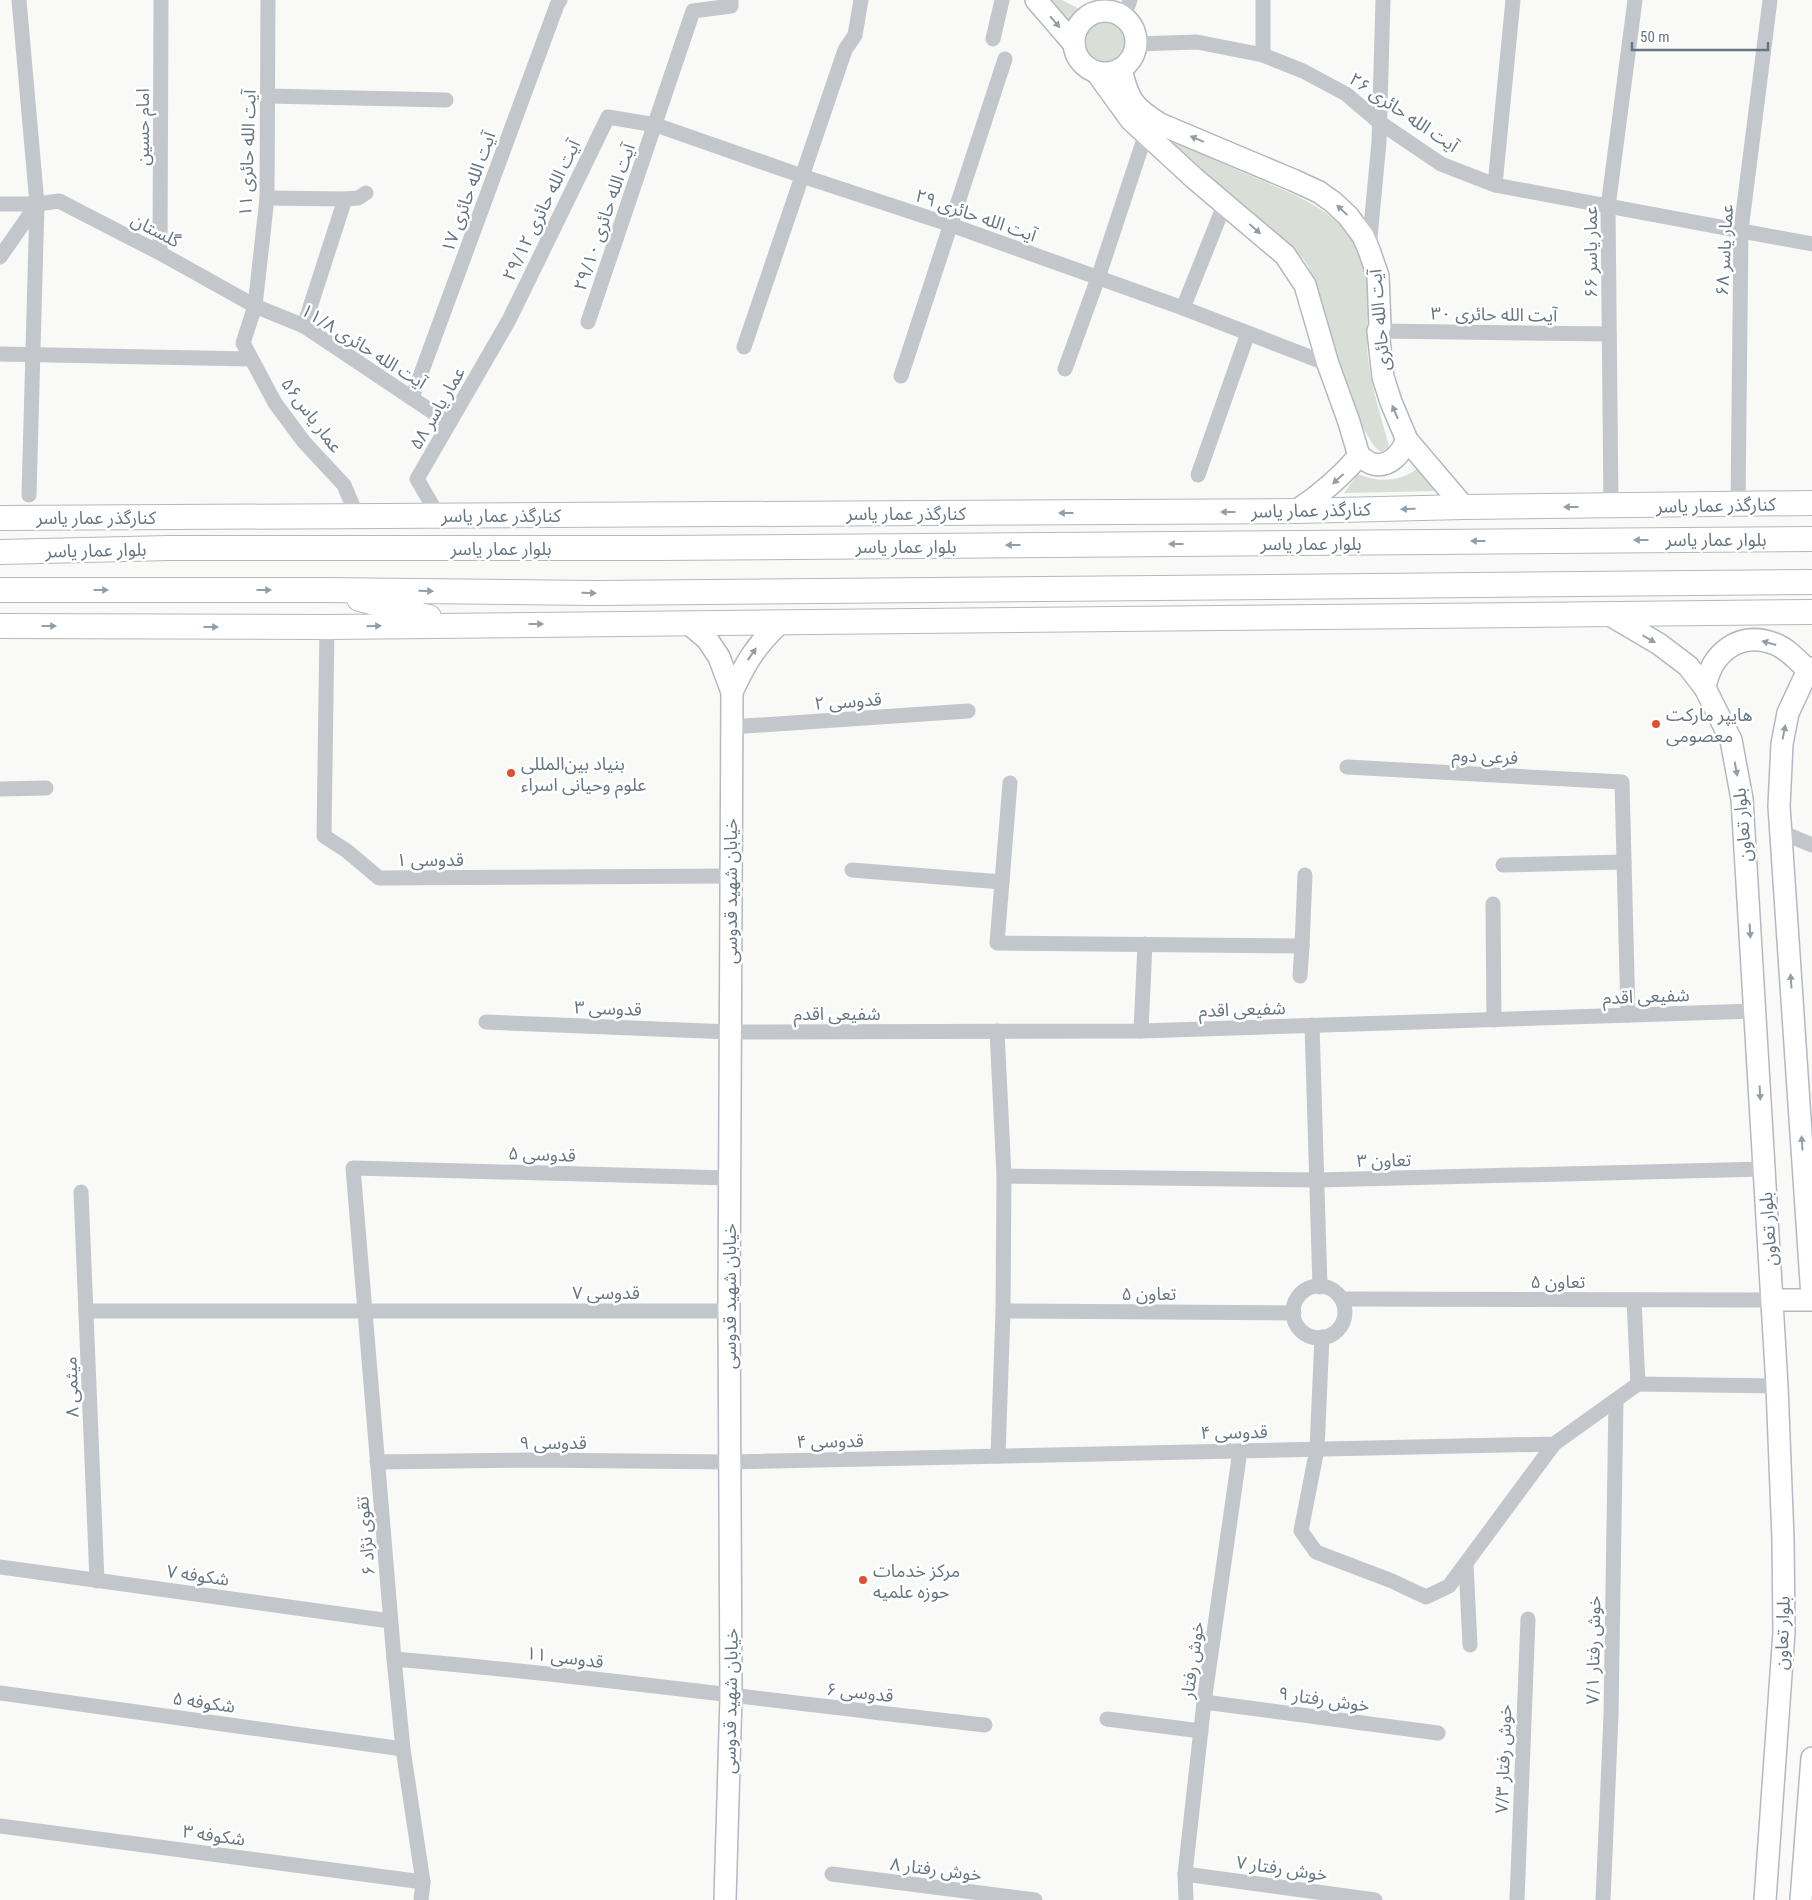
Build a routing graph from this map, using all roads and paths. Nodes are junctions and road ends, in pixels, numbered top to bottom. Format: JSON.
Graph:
{"nodes":[{"id":1,"x":19,"y":0,"type":"edge"},
{"id":2,"x":161,"y":0,"type":"edge"},
{"id":3,"x":268,"y":0,"type":"edge"},
{"id":4,"x":560,"y":0,"type":"edge"},
{"id":5,"x":731,"y":0,"type":"edge"},
{"id":6,"x":861,"y":0,"type":"edge"},
{"id":7,"x":1002,"y":0,"type":"edge"},
{"id":8,"x":1036,"y":0,"type":"edge"},
{"id":9,"x":1086,"y":0,"type":"edge"},
{"id":10,"x":1263,"y":0,"type":"edge"},
{"id":11,"x":1383,"y":0,"type":"edge"},
{"id":12,"x":1513,"y":0,"type":"edge"},
{"id":13,"x":1636,"y":0,"type":"edge"},
{"id":14,"x":1770,"y":0,"type":"edge"},
{"id":15,"x":1120,"y":10,"type":"edge"},
{"id":16,"x":993,"y":39,"type":"dead end"},
{"id":17,"x":1074,"y":44,"type":"junction"},
{"id":18,"x":1136,"y":44,"type":"junction"},
{"id":19,"x":1263,"y":55,"type":"junction"},
{"id":20,"x":1005,"y":59,"type":"dead end"},
{"id":21,"x":1121,"y":69,"type":"junction"},
{"id":22,"x":1098,"y":72,"type":"junction"},
{"id":23,"x":268,"y":96,"type":"junction"},
{"id":24,"x":446,"y":100,"type":"dead end"},
{"id":25,"x":608,"y":117,"type":"joint"},
{"id":26,"x":1379,"y":122,"type":"junction"},
{"id":27,"x":656,"y":125,"type":"junction"},
{"id":28,"x":1146,"y":133,"type":"junction"},
{"id":29,"x":802,"y":176,"type":"junction"},
{"id":30,"x":1494,"y":185,"type":"junction"},
{"id":31,"x":366,"y":193,"type":"dead end"},
{"id":32,"x":266,"y":198,"type":"junction"},
{"id":33,"x":345,"y":199,"type":"junction"},
{"id":34,"x":1225,"y":203,"type":"junction"},
{"id":35,"x":0,"y":204,"type":"edge"},
{"id":36,"x":37,"y":204,"type":"junction"},
{"id":37,"x":1608,"y":207,"type":"junction"},
{"id":38,"x":951,"y":225,"type":"junction"},
{"id":39,"x":1741,"y":230,"type":"junction"},
{"id":40,"x":1812,"y":244,"type":"edge"},
{"id":41,"x":1369,"y":250,"type":"junction"},
{"id":42,"x":160,"y":253,"type":"junction"},
{"id":43,"x":0,"y":257,"type":"edge"},
{"id":44,"x":1098,"y":278,"type":"junction"},
{"id":45,"x":255,"y":306,"type":"junction"},
{"id":46,"x":1183,"y":308,"type":"junction"},
{"id":47,"x":509,"y":320,"type":"joint"},
{"id":48,"x":588,"y":322,"type":"dead end"},
{"id":49,"x":304,"y":326,"type":"junction"},
{"id":50,"x":1378,"y":331,"type":"junction"},
{"id":51,"x":1248,"y":333,"type":"junction"},
{"id":52,"x":1609,"y":334,"type":"junction"},
{"id":53,"x":744,"y":347,"type":"dead end"},
{"id":54,"x":0,"y":354,"type":"edge"},
{"id":55,"x":33,"y":355,"type":"junction"},
{"id":56,"x":251,"y":359,"type":"junction"},
{"id":57,"x":1328,"y":364,"type":"junction"},
{"id":58,"x":1065,"y":369,"type":"dead end"},
{"id":59,"x":901,"y":376,"type":"dead end"},
{"id":60,"x":412,"y":398,"type":"junction"},
{"id":61,"x":449,"y":423,"type":"junction"},
{"id":62,"x":1407,"y":440,"type":"junction"},
{"id":63,"x":1358,"y":456,"type":"junction"},
{"id":64,"x":1198,"y":475,"type":"dead end"},
{"id":65,"x":30,"y":495,"type":"dead end"},
{"id":66,"x":1812,"y":503,"type":"edge"},
{"id":67,"x":1738,"y":504,"type":"junction"},
{"id":68,"x":1464,"y":507,"type":"junction"},
{"id":69,"x":1611,"y":507,"type":"junction"},
{"id":70,"x":1296,"y":511,"type":"junction"},
{"id":71,"x":438,"y":515,"type":"junction"},
{"id":72,"x":659,"y":515,"type":"junction"},
{"id":73,"x":357,"y":516,"type":"junction"},
{"id":74,"x":206,"y":517,"type":"junction"},
{"id":75,"x":0,"y":518,"type":"edge"},
{"id":76,"x":1812,"y":539,"type":"edge"},
{"id":77,"x":659,"y":548,"type":"junction"},
{"id":78,"x":87,"y":550,"type":"junction"},
{"id":79,"x":0,"y":552,"type":"edge"},
{"id":80,"x":1812,"y":582,"type":"edge"},
{"id":81,"x":0,"y":590,"type":"edge"},
{"id":82,"x":324,"y":590,"type":"junction"},
{"id":83,"x":1812,"y":612,"type":"edge"},
{"id":84,"x":1608,"y":614,"type":"junction"},
{"id":85,"x":781,"y":622,"type":"junction"},
{"id":86,"x":688,"y":623,"type":"junction"},
{"id":87,"x":457,"y":624,"type":"junction"},
{"id":88,"x":0,"y":626,"type":"edge"},
{"id":89,"x":327,"y":627,"type":"junction"},
{"id":90,"x":1810,"y":669,"type":"edge"},
{"id":91,"x":1705,"y":688,"type":"junction"},
{"id":92,"x":732,"y":692,"type":"junction"},
{"id":93,"x":968,"y":712,"type":"dead end"},
{"id":94,"x":731,"y":728,"type":"junction"},
{"id":95,"x":1347,"y":767,"type":"dead end"},
{"id":96,"x":1010,"y":784,"type":"dead end"},
{"id":97,"x":46,"y":788,"type":"dead end"},
{"id":98,"x":0,"y":789,"type":"edge"},
{"id":99,"x":1781,"y":832,"type":"junction"},
{"id":100,"x":1812,"y":845,"type":"edge"},
{"id":101,"x":1624,"y":862,"type":"junction"},
{"id":102,"x":1503,"y":865,"type":"dead end"},
{"id":103,"x":852,"y":870,"type":"dead end"},
{"id":104,"x":1305,"y":875,"type":"dead end"},
{"id":105,"x":730,"y":876,"type":"junction"},
{"id":106,"x":1002,"y":882,"type":"junction"},
{"id":107,"x":1493,"y":904,"type":"dead end"},
{"id":108,"x":1144,"y":944,"type":"junction"},
{"id":109,"x":1302,"y":946,"type":"junction"},
{"id":110,"x":1300,"y":976,"type":"dead end"},
{"id":111,"x":1755,"y":1011,"type":"junction"},
{"id":112,"x":1628,"y":1015,"type":"junction"},
{"id":113,"x":1494,"y":1020,"type":"junction"},
{"id":114,"x":486,"y":1022,"type":"dead end"},
{"id":115,"x":1312,"y":1025,"type":"junction"},
{"id":116,"x":998,"y":1031,"type":"junction"},
{"id":117,"x":1141,"y":1031,"type":"junction"},
{"id":118,"x":730,"y":1032,"type":"junction"},
{"id":119,"x":353,"y":1168,"type":"joint"},
{"id":120,"x":1764,"y":1168,"type":"junction"},
{"id":121,"x":1004,"y":1176,"type":"junction"},
{"id":122,"x":729,"y":1178,"type":"junction"},
{"id":123,"x":1317,"y":1180,"type":"junction"},
{"id":124,"x":81,"y":1192,"type":"dead end"},
{"id":125,"x":1320,"y":1287,"type":"junction"},
{"id":126,"x":1812,"y":1298,"type":"edge"},
{"id":127,"x":1343,"y":1299,"type":"junction"},
{"id":128,"x":1634,"y":1300,"type":"junction"},
{"id":129,"x":1772,"y":1300,"type":"junction"},
{"id":130,"x":365,"y":1310,"type":"junction"},
{"id":131,"x":86,"y":1311,"type":"junction"},
{"id":132,"x":729,"y":1311,"type":"junction"},
{"id":133,"x":1003,"y":1311,"type":"junction"},
{"id":134,"x":1294,"y":1313,"type":"junction"},
{"id":135,"x":1322,"y":1337,"type":"junction"},
{"id":136,"x":1638,"y":1384,"type":"junction"},
{"id":137,"x":1778,"y":1386,"type":"junction"},
{"id":138,"x":1616,"y":1400,"type":"junction"},
{"id":139,"x":1554,"y":1444,"type":"junction"},
{"id":140,"x":1317,"y":1449,"type":"junction"},
{"id":141,"x":1240,"y":1451,"type":"junction"},
{"id":142,"x":998,"y":1456,"type":"junction"},
{"id":143,"x":377,"y":1462,"type":"junction"},
{"id":144,"x":729,"y":1462,"type":"junction"},
{"id":145,"x":1466,"y":1564,"type":"junction"},
{"id":146,"x":0,"y":1567,"type":"edge"},
{"id":147,"x":97,"y":1581,"type":"junction"},
{"id":148,"x":1528,"y":1618,"type":"dead end"},
{"id":149,"x":390,"y":1621,"type":"junction"},
{"id":150,"x":1470,"y":1645,"type":"dead end"},
{"id":151,"x":394,"y":1659,"type":"junction"},
{"id":152,"x":0,"y":1693,"type":"edge"},
{"id":153,"x":732,"y":1696,"type":"junction"},
{"id":154,"x":1204,"y":1702,"type":"junction"},
{"id":155,"x":1107,"y":1719,"type":"dead end"},
{"id":156,"x":985,"y":1725,"type":"dead end"},
{"id":157,"x":1201,"y":1731,"type":"junction"},
{"id":158,"x":1438,"y":1733,"type":"dead end"},
{"id":159,"x":403,"y":1749,"type":"junction"},
{"id":160,"x":1812,"y":1758,"type":"edge"},
{"id":161,"x":0,"y":1826,"type":"edge"},
{"id":162,"x":832,"y":1874,"type":"dead end"},
{"id":163,"x":1185,"y":1874,"type":"junction"},
{"id":164,"x":423,"y":1882,"type":"junction"},
{"id":165,"x":1303,"y":1895,"type":"edge"},
{"id":166,"x":421,"y":1900,"type":"edge"},
{"id":167,"x":724,"y":1900,"type":"edge"},
{"id":168,"x":1035,"y":1900,"type":"edge"},
{"id":169,"x":1177,"y":1900,"type":"edge"},
{"id":170,"x":1186,"y":1900,"type":"edge"},
{"id":171,"x":1375,"y":1900,"type":"edge"},
{"id":172,"x":1517,"y":1900,"type":"edge"},
{"id":173,"x":1603,"y":1900,"type":"edge"},
{"id":174,"x":1765,"y":1900,"type":"edge"},
{"id":175,"x":1801,"y":1900,"type":"edge"}],
"edges":[{"from":1,"to":36,"type":"street"},
{"from":2,"to":42,"type":"street","name":"امام حسین"},
{"from":3,"to":23,"type":"street","name":"آیت الله حائری ۱۱"},
{"from":4,"to":60,"type":"street","name":"آیت الله حائری ۱۷"},
{"from":5,"to":27,"type":"street","name":"آیت الله حائری ۲۹/۱۰"},
{"from":6,"to":29,"type":"street"},
{"from":7,"to":16,"type":"street"},
{"from":8,"to":17,"type":"main road","one_way":true},
{"from":9,"to":15,"type":"main road"},
{"from":10,"to":19,"type":"street"},
{"from":11,"to":26,"type":"street"},
{"from":12,"to":30,"type":"street"},
{"from":13,"to":37,"type":"street","name":"عمار یاسر ۶۶"},
{"from":14,"to":39,"type":"street","name":"عمار یاسر ۶۸"},
{"from":15,"to":17,"type":"main road"},
{"from":15,"to":18,"type":"main road"},
{"from":17,"to":22,"type":"main road"},
{"from":18,"to":19,"type":"street","name":"آیت الله حائری ۲۶"},
{"from":18,"to":21,"type":"main road"},
{"from":19,"to":26,"type":"street","name":"آیت الله حائری ۲۶"},
{"from":20,"to":38,"type":"street"},
{"from":21,"to":22,"type":"main road"},
{"from":41,"to":21,"type":"main road","name":"آیت الله حائری","one_way":true},
{"from":22,"to":28,"type":"main road"},
{"from":23,"to":24,"type":"street"},
{"from":23,"to":32,"type":"street","name":"آیت الله حائری ۱۱"},
{"from":25,"to":27,"type":"street","name":"آیت الله حائری ۲۹"},
{"from":25,"to":47,"type":"street","name":"آیت الله حائری ۲۹/۱۲"},
{"from":26,"to":30,"type":"street","name":"آیت الله حائری ۲۶"},
{"from":26,"to":41,"type":"street"},
{"from":27,"to":29,"type":"street","name":"آیت الله حائری ۲۹"},
{"from":27,"to":48,"type":"street","name":"آیت الله حائری ۲۹/۱۰"},
{"from":28,"to":34,"type":"main road"},
{"from":28,"to":44,"type":"street"},
{"from":29,"to":38,"type":"street","name":"آیت الله حائری ۲۹"},
{"from":29,"to":53,"type":"street"},
{"from":30,"to":37,"type":"street","name":"آیت الله حائری ۲۶"},
{"from":31,"to":33,"type":"street"},
{"from":32,"to":33,"type":"street"},
{"from":32,"to":45,"type":"street","name":"آیت الله حائری ۱۱"},
{"from":33,"to":49,"type":"street"},
{"from":34,"to":46,"type":"street"},
{"from":34,"to":57,"type":"main road","one_way":true},
{"from":35,"to":36,"type":"street","name":"گلستان"},
{"from":36,"to":42,"type":"street","name":"گلستان"},
{"from":36,"to":43,"type":"street"},
{"from":36,"to":55,"type":"street"},
{"from":37,"to":39,"type":"street","name":"آیت الله حائری ۲۶"},
{"from":37,"to":52,"type":"street","name":"عمار یاسر ۶۶"},
{"from":38,"to":44,"type":"street","name":"آیت الله حائری ۲۹"},
{"from":38,"to":59,"type":"street"},
{"from":39,"to":40,"type":"street","name":"آیت الله حائری ۲۶"},
{"from":39,"to":67,"type":"street","name":"عمار یاسر ۶۸"},
{"from":41,"to":50,"type":"main road","name":"آیت الله حائری"},
{"from":42,"to":45,"type":"street","name":"گلستان"},
{"from":44,"to":46,"type":"street","name":"آیت الله حائری ۲۹"},
{"from":44,"to":58,"type":"street"},
{"from":45,"to":49,"type":"street","name":"آیت الله حائری ۱۱/۸"},
{"from":45,"to":56,"type":"street","name":"عمار یاس۵۶"},
{"from":46,"to":51,"type":"street","name":"آیت الله حائری ۲۹"},
{"from":47,"to":61,"type":"street","name":"عمار یاسر ۵۸"},
{"from":49,"to":60,"type":"street","name":"آیت الله حائری ۱۱/۸"},
{"from":50,"to":52,"type":"street","name":"آیت الله حائری ۳۰"},
{"from":62,"to":50,"type":"main road","name":"آیت الله حائری","one_way":true},
{"from":51,"to":57,"type":"street","name":"آیت الله حائری ۲۹"},
{"from":51,"to":64,"type":"street"},
{"from":52,"to":69,"type":"street","name":"عمار یاسر ۶۶"},
{"from":54,"to":55,"type":"street"},
{"from":55,"to":56,"type":"street"},
{"from":55,"to":65,"type":"street"},
{"from":56,"to":73,"type":"street","name":"عمار یاس۵۶"},
{"from":57,"to":63,"type":"main road"},
{"from":60,"to":61,"type":"street","name":"آیت الله حائری ۱۱/۸"},
{"from":61,"to":71,"type":"street","name":"عمار یاسر ۵۸"},
{"from":62,"to":63,"type":"main road"},
{"from":62,"to":68,"type":"main road","name":"آیت الله حائری"},
{"from":63,"to":70,"type":"main road","one_way":true},
{"from":66,"to":67,"type":"main road","name":"کنارگذر عمار یاسر"},
{"from":67,"to":69,"type":"main road","name":"کنارگذر عمار یاسر"},
{"from":69,"to":68,"type":"main road","name":"کنارگذر عمار یاسر","one_way":true},
{"from":68,"to":70,"type":"main road","name":"کنارگذر عمار یاسر","one_way":true},
{"from":70,"to":72,"type":"main road","name":"کنارگذر عمار یاسر","one_way":true},
{"from":71,"to":72,"type":"main road","name":"کنارگذر عمار یاسر"},
{"from":71,"to":73,"type":"main road","name":"کنارگذر عمار یاسر"},
{"from":72,"to":77,"type":"main road"},
{"from":73,"to":74,"type":"main road","name":"کنارگذر عمار یاسر"},
{"from":74,"to":75,"type":"main road","name":"کنارگذر عمار یاسر"},
{"from":74,"to":78,"type":"main road"},
{"from":76,"to":77,"type":"main road","name":"بلوار عمار یاسر","one_way":true},
{"from":77,"to":78,"type":"main road","name":"بلوار عمار یاسر"},
{"from":78,"to":79,"type":"main road","name":"بلوار عمار یاسر"},
{"from":82,"to":80,"type":"main road","one_way":true},
{"from":81,"to":82,"type":"main road","one_way":true},
{"from":82,"to":87,"type":"main road"},
{"from":83,"to":84,"type":"main road"},
{"from":84,"to":85,"type":"main road"},
{"from":84,"to":91,"type":"main road","name":"بلوار تعاون","one_way":true},
{"from":85,"to":86,"type":"main road"},
{"from":92,"to":85,"type":"main road","one_way":true},
{"from":87,"to":86,"type":"main road","one_way":true},
{"from":86,"to":92,"type":"main road"},
{"from":89,"to":87,"type":"main road","one_way":true},
{"from":88,"to":89,"type":"main road","one_way":true},
{"from":89,"to":105,"type":"street","name":"قدوسی ۱"},
{"from":90,"to":91,"type":"main road","one_way":true},
{"from":99,"to":90,"type":"main road","one_way":true},
{"from":91,"to":111,"type":"main road","name":"بلوار تعاون","one_way":true},
{"from":92,"to":94,"type":"main road","name":"خیابان شهید قدوسی"},
{"from":93,"to":94,"type":"street","name":"قدوسی ۲"},
{"from":94,"to":105,"type":"main road","name":"خیابان شهید قدوسی"},
{"from":95,"to":101,"type":"street","name":"فرعی دوم"},
{"from":96,"to":106,"type":"street"},
{"from":97,"to":98,"type":"street"},
{"from":99,"to":100,"type":"street"},
{"from":126,"to":99,"type":"main road","one_way":true},
{"from":101,"to":102,"type":"street"},
{"from":101,"to":112,"type":"street"},
{"from":103,"to":106,"type":"street"},
{"from":104,"to":109,"type":"street"},
{"from":105,"to":118,"type":"main road","name":"خیابان شهید قدوسی"},
{"from":106,"to":108,"type":"street"},
{"from":107,"to":113,"type":"street"},
{"from":108,"to":109,"type":"street"},
{"from":108,"to":117,"type":"street"},
{"from":109,"to":110,"type":"street"},
{"from":111,"to":112,"type":"street","name":"شفیعی اقدم"},
{"from":111,"to":120,"type":"main road","name":"بلوار تعاون","one_way":true},
{"from":112,"to":113,"type":"street","name":"شفیعی اقدم"},
{"from":113,"to":115,"type":"street","name":"شفیعی اقدم"},
{"from":114,"to":118,"type":"street","name":"قدوسی ۳"},
{"from":115,"to":117,"type":"street","name":"شفیعی اقدم"},
{"from":115,"to":123,"type":"street"},
{"from":116,"to":117,"type":"street","name":"شفیعی اقدم"},
{"from":116,"to":118,"type":"street","name":"شفیعی اقدم"},
{"from":116,"to":121,"type":"street"},
{"from":118,"to":122,"type":"main road","name":"خیابان شهید قدوسی"},
{"from":119,"to":122,"type":"street","name":"قدوسی ۵"},
{"from":119,"to":130,"type":"street","name":"تقوی نژاد ۶"},
{"from":120,"to":123,"type":"street","name":"تعاون ۳"},
{"from":120,"to":129,"type":"main road","name":"بلوار تعاون"},
{"from":121,"to":123,"type":"street","name":"تعاون ۳"},
{"from":121,"to":133,"type":"street"},
{"from":122,"to":132,"type":"main road","name":"خیابان شهید قدوسی"},
{"from":123,"to":125,"type":"street"},
{"from":124,"to":131,"type":"street","name":"میثمی ۸"},
{"from":125,"to":127,"type":"street"},
{"from":125,"to":134,"type":"street"},
{"from":126,"to":129,"type":"main road"},
{"from":127,"to":128,"type":"street","name":"تعاون ۵"},
{"from":127,"to":135,"type":"street"},
{"from":128,"to":129,"type":"street","name":"تعاون ۵"},
{"from":128,"to":136,"type":"street"},
{"from":129,"to":137,"type":"main road","name":"بلوار تعاون"},
{"from":130,"to":131,"type":"street","name":"قدوسی ۷"},
{"from":130,"to":132,"type":"street","name":"قدوسی ۷"},
{"from":130,"to":143,"type":"street","name":"تقوی نژاد ۶"},
{"from":131,"to":147,"type":"street","name":"میثمی ۸"},
{"from":132,"to":144,"type":"main road","name":"خیابان شهید قدوسی"},
{"from":133,"to":134,"type":"street","name":"تعاون ۵"},
{"from":133,"to":142,"type":"street"},
{"from":134,"to":135,"type":"street"},
{"from":135,"to":140,"type":"street"},
{"from":136,"to":137,"type":"street"},
{"from":136,"to":138,"type":"street"},
{"from":137,"to":174,"type":"main road","name":"بلوار تعاون"},
{"from":138,"to":139,"type":"street"},
{"from":138,"to":173,"type":"street","name":"خوش رفتار ۷/۱"},
{"from":139,"to":140,"type":"street","name":"قدوسی ۴"},
{"from":139,"to":145,"type":"street"},
{"from":140,"to":141,"type":"street","name":"قدوسی ۴"},
{"from":140,"to":145,"type":"street"},
{"from":141,"to":142,"type":"street","name":"قدوسی ۴"},
{"from":141,"to":154,"type":"street","name":"خوش رفتار"},
{"from":142,"to":144,"type":"street","name":"قدوسی ۴"},
{"from":143,"to":144,"type":"street","name":"قدوسی ۹"},
{"from":143,"to":149,"type":"street","name":"تقوی نژاد ۶"},
{"from":144,"to":153,"type":"main road","name":"خیابان شهید قدوسی"},
{"from":145,"to":150,"type":"street"},
{"from":146,"to":147,"type":"street","name":"شکوفه ۷"},
{"from":147,"to":149,"type":"street","name":"شکوفه ۷"},
{"from":148,"to":172,"type":"street","name":"خوش رفتار ۷/۳"},
{"from":149,"to":151,"type":"street","name":"تقوی نژاد ۶"},
{"from":151,"to":153,"type":"street","name":"قدوسی ۱۱"},
{"from":151,"to":159,"type":"street","name":"تقوی نژاد ۶"},
{"from":152,"to":159,"type":"street","name":"شکوفه ۵"},
{"from":153,"to":156,"type":"street","name":"قدوسی ۶"},
{"from":153,"to":167,"type":"main road","name":"خیابان شهید قدوسی"},
{"from":154,"to":157,"type":"street","name":"خوش رفتار"},
{"from":154,"to":158,"type":"street","name":"خوش رفتار ۹"},
{"from":155,"to":157,"type":"street"},
{"from":157,"to":163,"type":"street","name":"خوش رفتار"},
{"from":159,"to":164,"type":"street","name":"تقوی نژاد ۶"},
{"from":160,"to":175,"type":"main road"},
{"from":161,"to":164,"type":"street","name":"شکوفه ۳"},
{"from":162,"to":168,"type":"street","name":"خوش رفتار ۸"},
{"from":163,"to":165,"type":"street","name":"خوش رفتار ۷"},
{"from":163,"to":169,"type":"street","name":"خوش رفتار"},
{"from":163,"to":170,"type":"street","name":"خوش رفتار"},
{"from":164,"to":166,"type":"street","name":"تقوی نژاد ۶"},
{"from":165,"to":171,"type":"street","name":"خوش رفتار ۷"}]}
